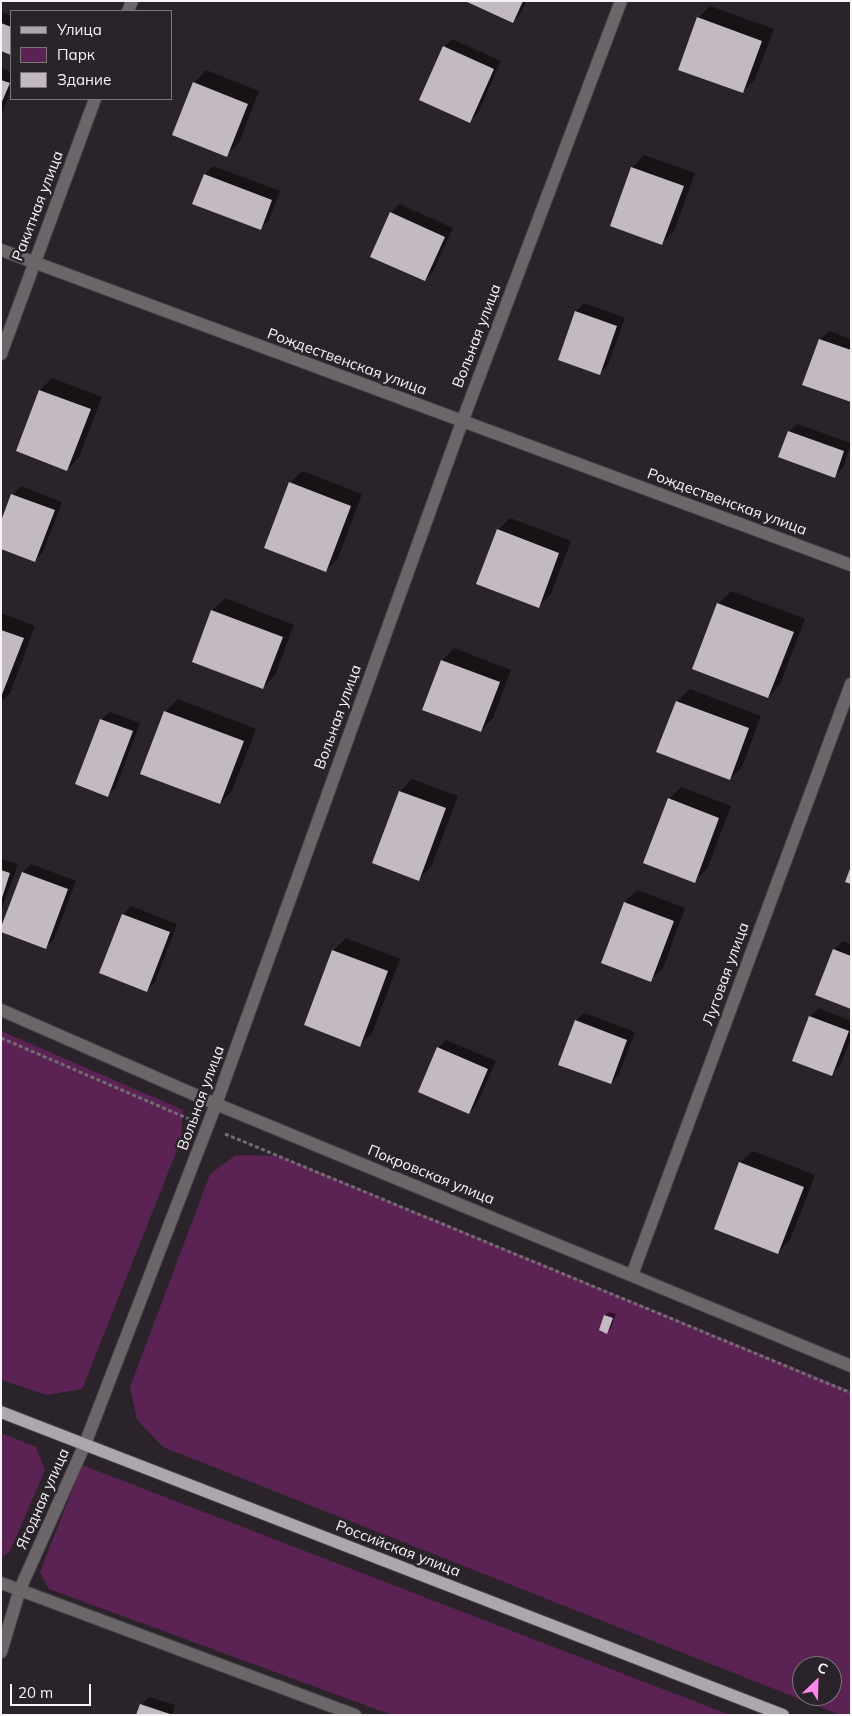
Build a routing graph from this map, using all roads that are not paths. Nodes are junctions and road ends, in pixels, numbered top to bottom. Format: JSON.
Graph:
{"nodes":[{"id":1,"x":621,"y":1,"type":"edge"},
{"id":2,"x":95,"y":100,"type":"edge"},
{"id":3,"x":1,"y":250,"type":"edge"},
{"id":4,"x":34,"y":262,"type":"junction"},
{"id":5,"x":1,"y":354,"type":"edge"},
{"id":6,"x":462,"y":422,"type":"junction"},
{"id":7,"x":851,"y":565,"type":"edge"},
{"id":8,"x":851,"y":684,"type":"edge"},
{"id":9,"x":1,"y":1010,"type":"edge"},
{"id":10,"x":216,"y":1104,"type":"junction"},
{"id":11,"x":632,"y":1275,"type":"junction"},
{"id":12,"x":851,"y":1366,"type":"edge"},
{"id":13,"x":1,"y":1412,"type":"edge"},
{"id":14,"x":86,"y":1444,"type":"junction"},
{"id":15,"x":1,"y":1583,"type":"edge"},
{"id":16,"x":20,"y":1589,"type":"junction"},
{"id":17,"x":1,"y":1652,"type":"edge"},
{"id":18,"x":355,"y":1715,"type":"edge"},
{"id":19,"x":783,"y":1715,"type":"edge"}],
"edges":[{"from":1,"to":6,"type":"street","name":"Вольная улица"},
{"from":2,"to":4,"type":"street","name":"Ракитная улица"},
{"from":3,"to":4,"type":"street","name":"Рождественская улица"},
{"from":4,"to":5,"type":"street","name":"Ракитная улица"},
{"from":4,"to":6,"type":"street","name":"Рождественская улица"},
{"from":6,"to":7,"type":"street","name":"Рождественская улица"},
{"from":6,"to":10,"type":"street","name":"Вольная улица"},
{"from":8,"to":11,"type":"street","name":"Луговая улица"},
{"from":9,"to":10,"type":"street","name":"Покровская улица"},
{"from":10,"to":11,"type":"street","name":"Покровская улица"},
{"from":10,"to":14,"type":"street","name":"Вольная улица"},
{"from":11,"to":12,"type":"street","name":"Покровская улица"},
{"from":13,"to":14,"type":"main road","name":"Российская улица"},
{"from":14,"to":16,"type":"street","name":"Ягодная улица"},
{"from":14,"to":19,"type":"main road","name":"Российская улица"},
{"from":15,"to":16,"type":"street"},
{"from":16,"to":17,"type":"street","name":"Ягодная улица"},
{"from":16,"to":18,"type":"street"}]}
